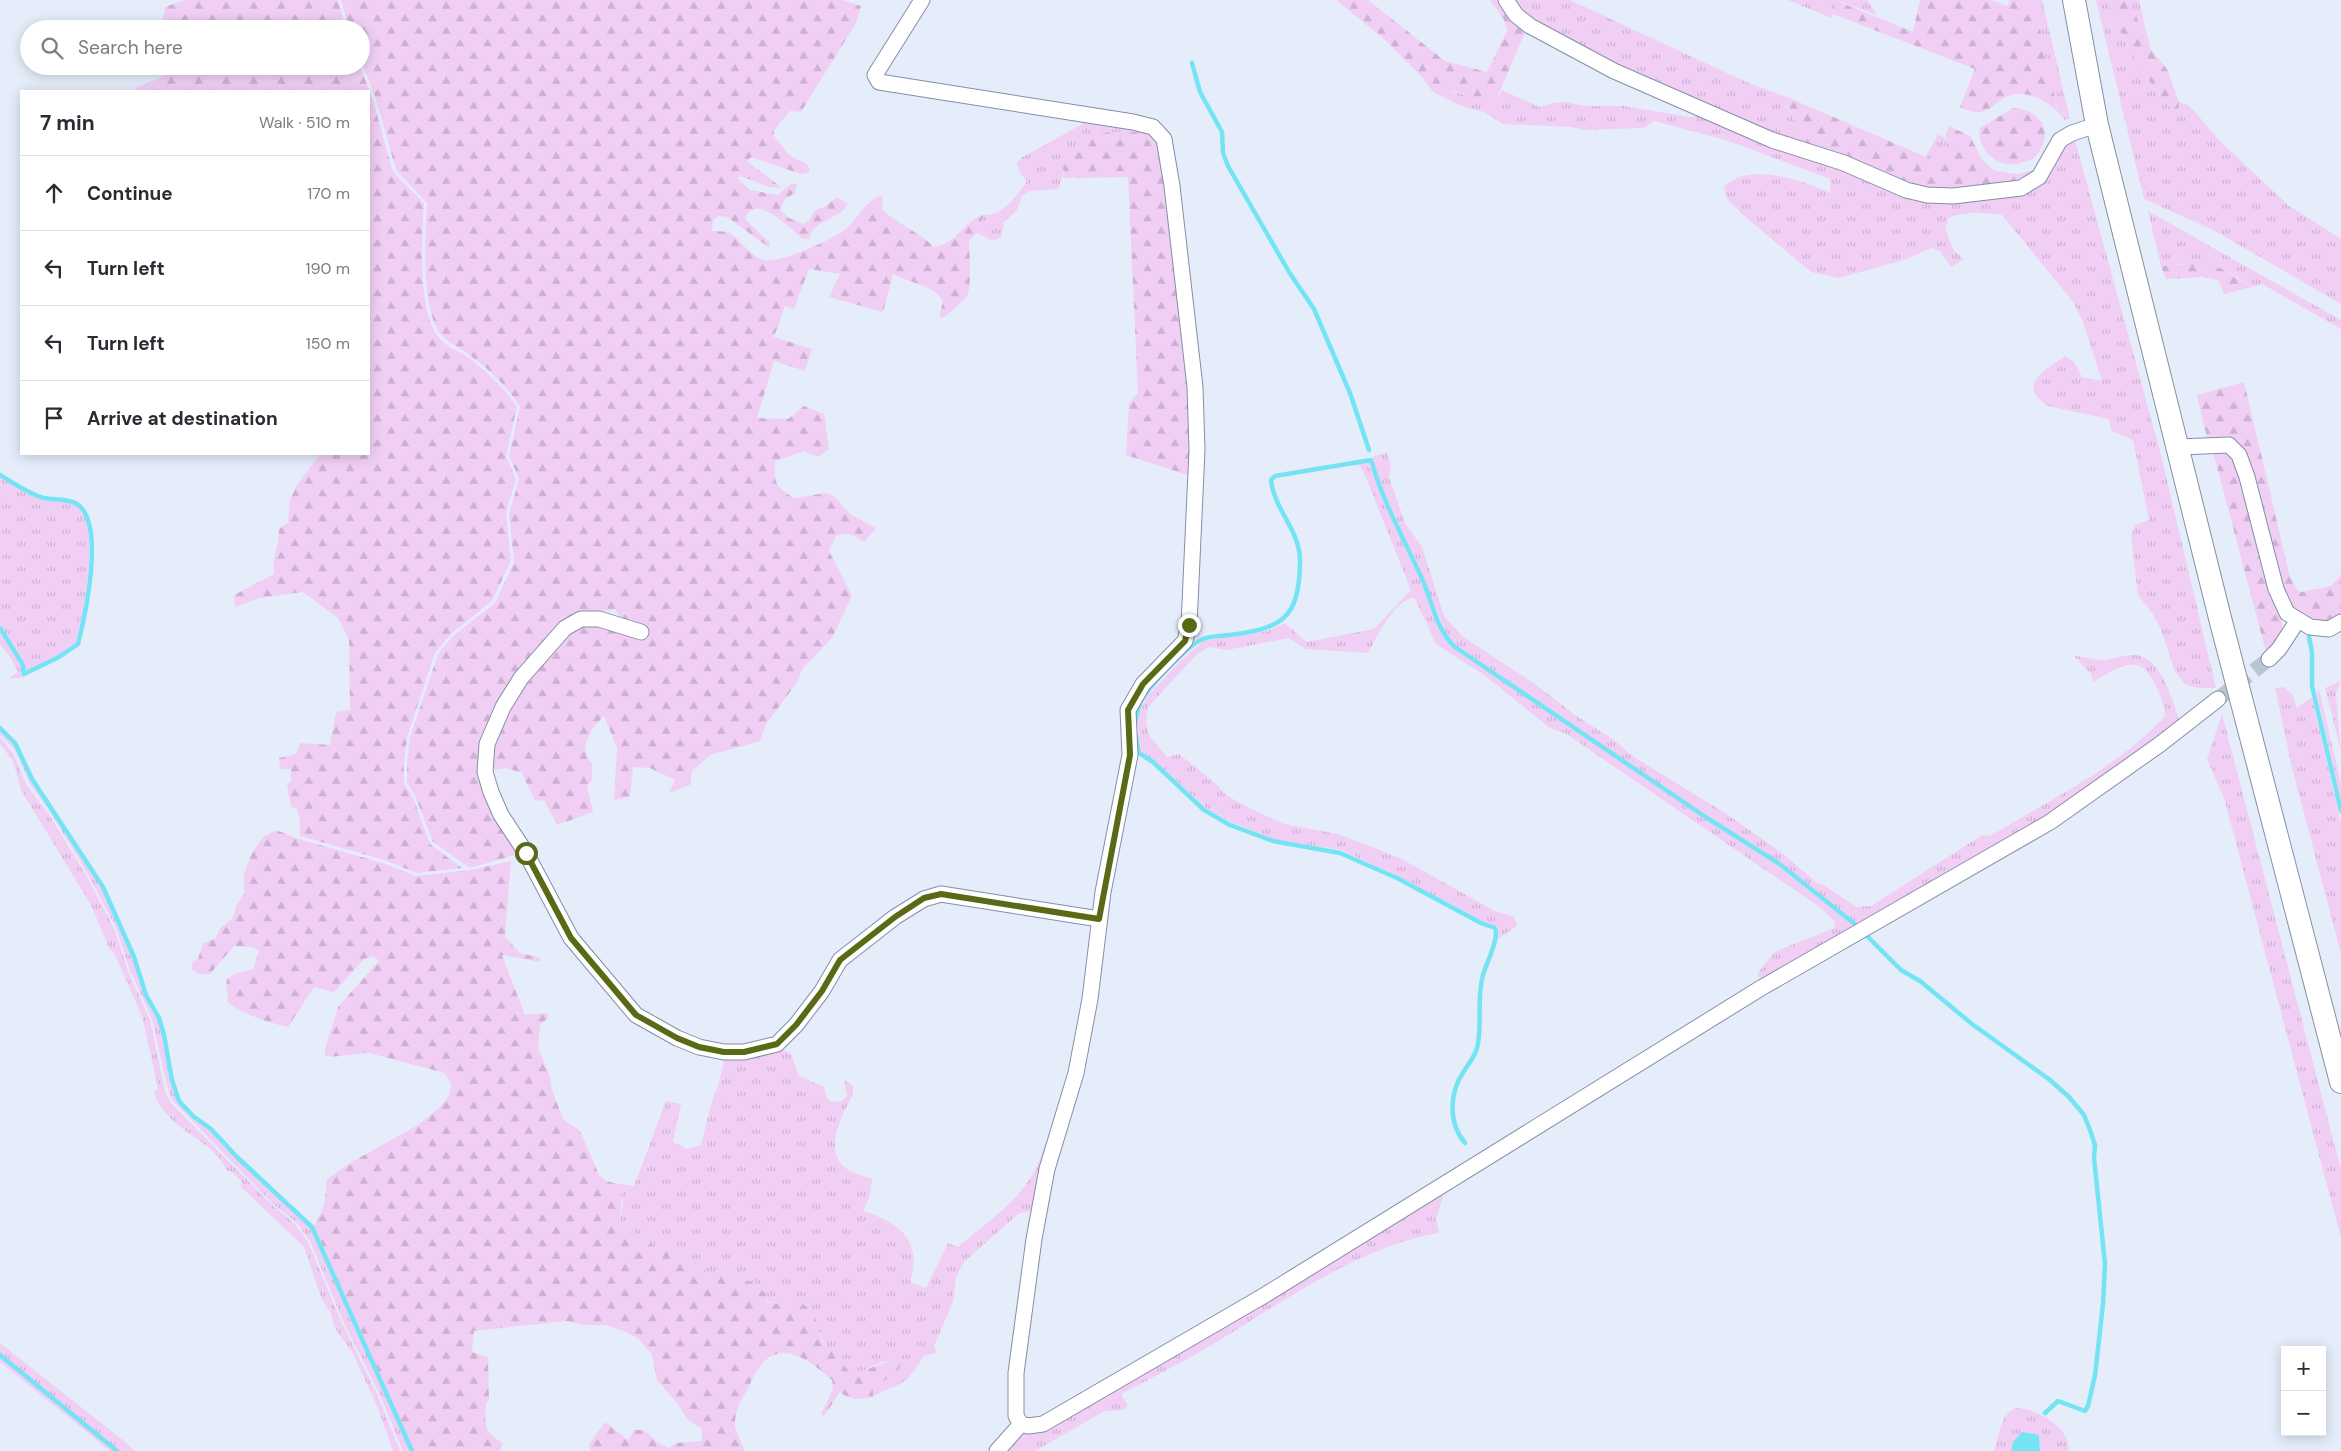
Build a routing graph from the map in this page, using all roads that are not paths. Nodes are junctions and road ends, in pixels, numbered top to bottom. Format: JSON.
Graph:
{"nodes":[{"id":1,"x":922,"y":0,"type":"edge"},
{"id":2,"x":1506,"y":0,"type":"edge"},
{"id":3,"x":2074,"y":0,"type":"edge"},
{"id":4,"x":2097,"y":125,"type":"junction"},
{"id":5,"x":2178,"y":447,"type":"junction"},
{"id":6,"x":2298,"y":620,"type":"junction"},
{"id":7,"x":2341,"y":622,"type":"edge"},
{"id":8,"x":641,"y":632,"type":"dead end"},
{"id":9,"x":2269,"y":659,"type":"tunnel mouth"},
{"id":10,"x":2218,"y":699,"type":"tunnel mouth"},
{"id":11,"x":1099,"y":919,"type":"junction"},
{"id":12,"x":2341,"y":1082,"type":"edge"},
{"id":13,"x":1021,"y":1424,"type":"junction"},
{"id":14,"x":997,"y":1451,"type":"edge"}],
"edges":[{"from":1,"to":11,"type":"street"},
{"from":2,"to":4,"type":"street"},
{"from":3,"to":4,"type":"highway"},
{"from":4,"to":5,"type":"highway"},
{"from":5,"to":6,"type":"street"},
{"from":5,"to":12,"type":"highway"},
{"from":6,"to":7,"type":"street"},
{"from":6,"to":9,"type":"street"},
{"from":8,"to":11,"type":"street"},
{"from":10,"to":13,"type":"street"},
{"from":11,"to":13,"type":"street"},
{"from":13,"to":14,"type":"street"}]}
